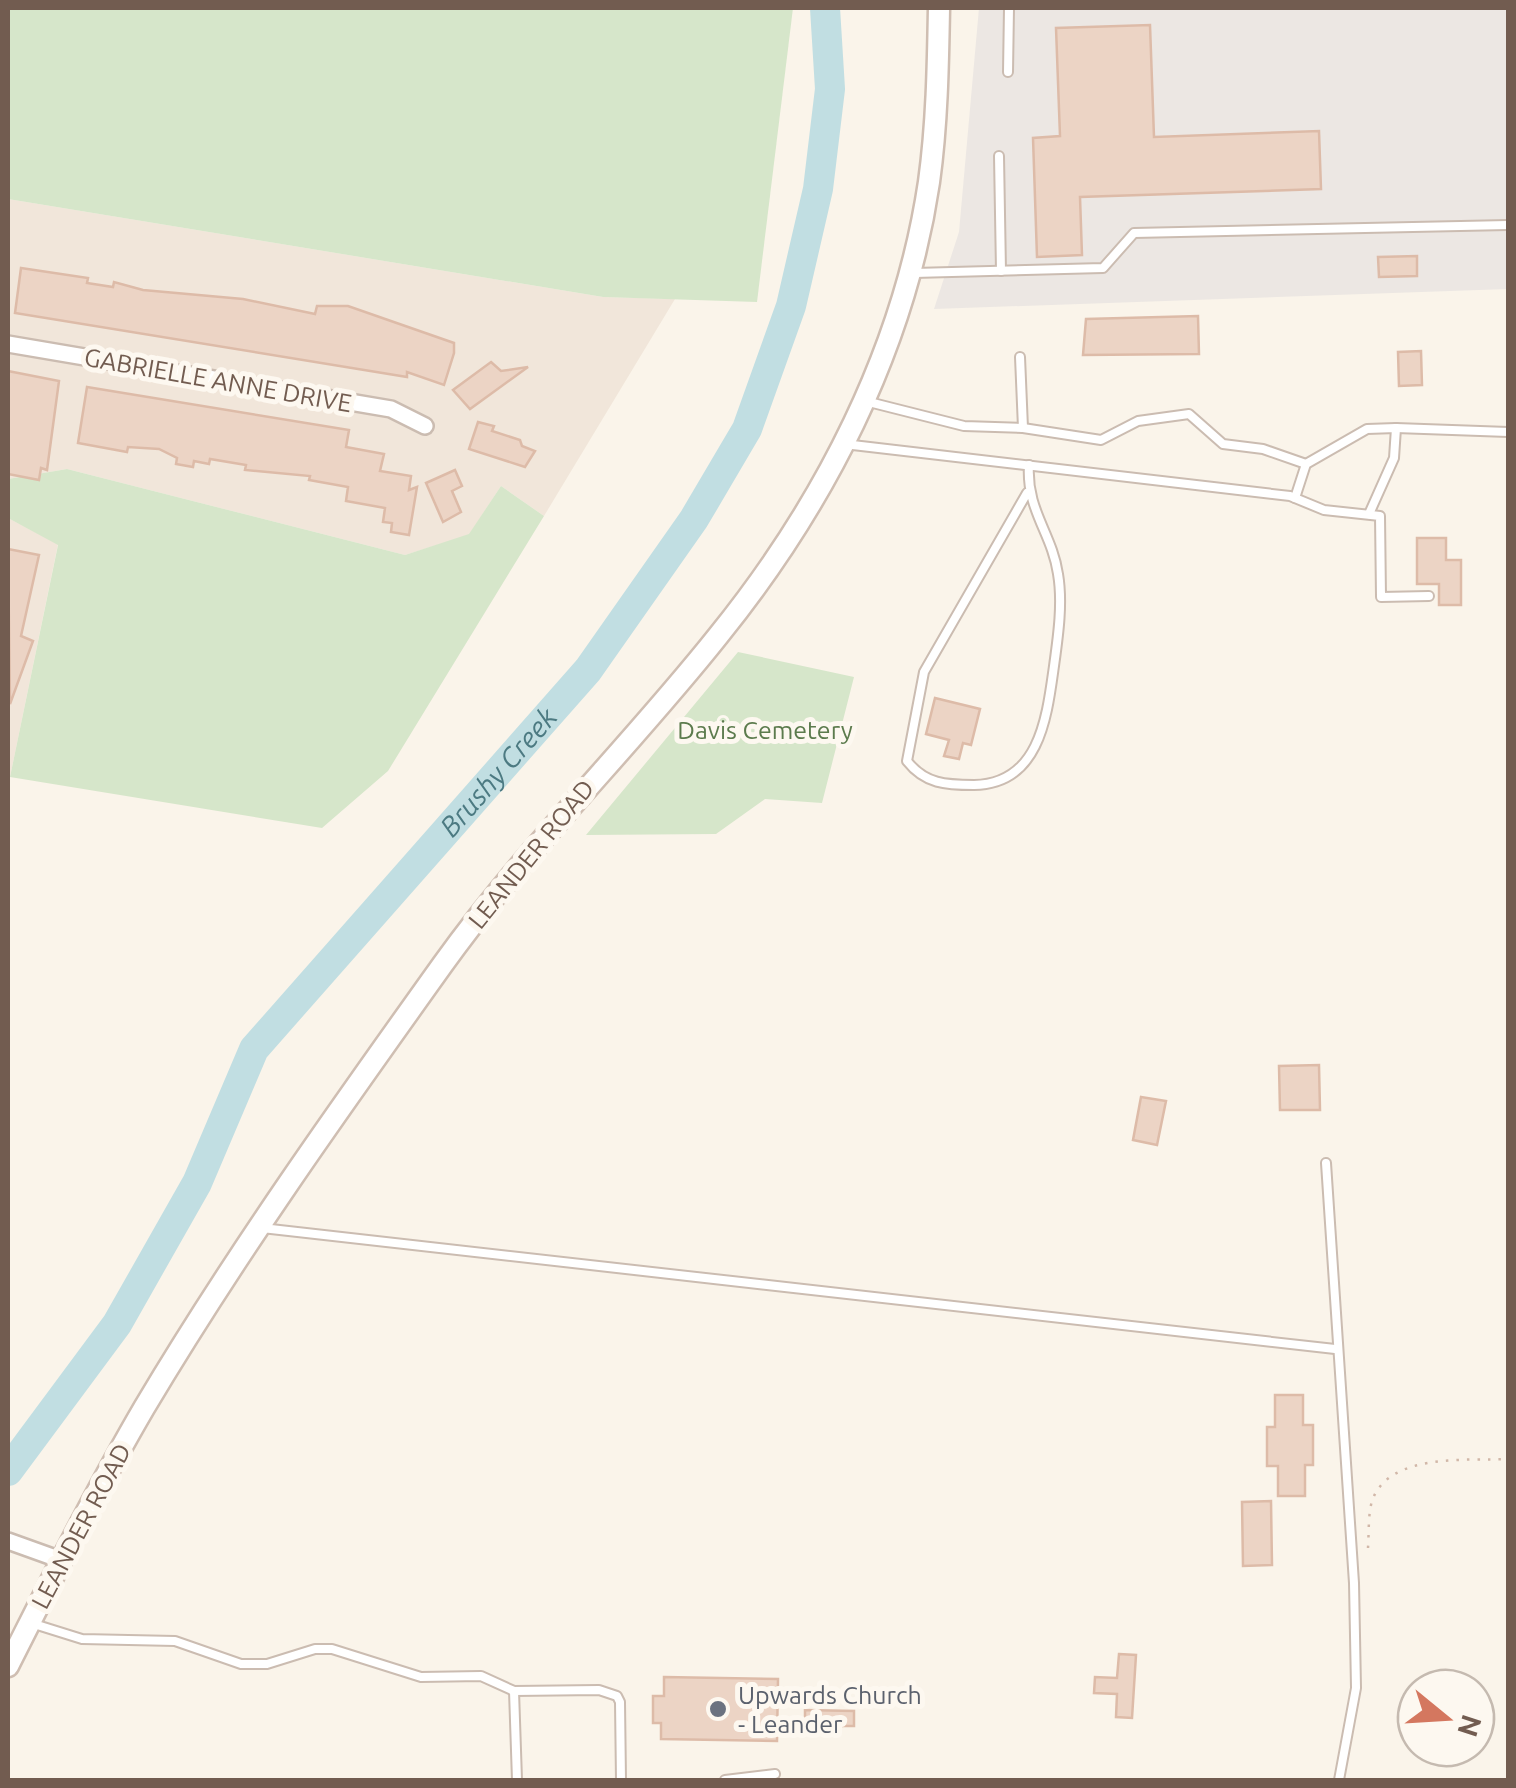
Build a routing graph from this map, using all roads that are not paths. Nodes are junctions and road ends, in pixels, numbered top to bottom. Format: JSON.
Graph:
{"nodes":[{"id":1,"x":939,"y":8,"type":"edge"},
{"id":2,"x":1009,"y":8,"type":"edge"},
{"id":3,"x":1008,"y":72,"type":"dead end"},
{"id":4,"x":999,"y":156,"type":"dead end"},
{"id":5,"x":1508,"y":225,"type":"edge"},
{"id":6,"x":1001,"y":271,"type":"junction"},
{"id":7,"x":909,"y":273,"type":"junction"},
{"id":8,"x":8,"y":344,"type":"edge"},
{"id":9,"x":1020,"y":357,"type":"dead end"},
{"id":10,"x":865,"y":400,"type":"junction"},
{"id":11,"x":425,"y":426,"type":"dead end"},
{"id":12,"x":1023,"y":428,"type":"junction"},
{"id":13,"x":1396,"y":428,"type":"junction"},
{"id":14,"x":1508,"y":432,"type":"edge"},
{"id":15,"x":844,"y":444,"type":"junction"},
{"id":16,"x":1306,"y":464,"type":"junction"},
{"id":17,"x":1029,"y":465,"type":"junction"},
{"id":18,"x":1027,"y":492,"type":"junction"},
{"id":19,"x":1295,"y":498,"type":"junction"},
{"id":20,"x":1369,"y":514,"type":"junction"},
{"id":21,"x":1429,"y":596,"type":"dead end"},
{"id":22,"x":1326,"y":1163,"type":"dead end"},
{"id":23,"x":261,"y":1228,"type":"junction"},
{"id":24,"x":1336,"y":1349,"type":"junction"},
{"id":25,"x":8,"y":1541,"type":"edge"},
{"id":26,"x":62,"y":1560,"type":"junction"},
{"id":27,"x":30,"y":1623,"type":"junction"},
{"id":28,"x":8,"y":1666,"type":"edge"},
{"id":29,"x":514,"y":1691,"type":"junction"},
{"id":30,"x":775,"y":1774,"type":"dead end"},
{"id":31,"x":517,"y":1780,"type":"edge"},
{"id":32,"x":621,"y":1780,"type":"edge"},
{"id":33,"x":725,"y":1780,"type":"edge"},
{"id":34,"x":1339,"y":1780,"type":"edge"}],
"edges":[{"from":1,"to":7,"type":"main road","name":"LEANDER ROAD"},
{"from":2,"to":3,"type":"lane"},
{"from":4,"to":6,"type":"lane"},
{"from":5,"to":6,"type":"lane"},
{"from":6,"to":7,"type":"lane"},
{"from":7,"to":10,"type":"main road","name":"LEANDER ROAD"},
{"from":8,"to":11,"type":"street","name":"GABRIELLE ANNE DRIVE"},
{"from":9,"to":12,"type":"lane"},
{"from":10,"to":12,"type":"lane"},
{"from":10,"to":15,"type":"main road","name":"LEANDER ROAD"},
{"from":12,"to":16,"type":"lane"},
{"from":13,"to":14,"type":"lane"},
{"from":13,"to":16,"type":"lane"},
{"from":13,"to":20,"type":"lane"},
{"from":15,"to":17,"type":"lane"},
{"from":15,"to":23,"type":"main road","name":"LEANDER ROAD"},
{"from":16,"to":19,"type":"lane"},
{"from":17,"to":18,"type":"lane"},
{"from":17,"to":19,"type":"lane"},
{"from":18,"to":18,"type":"lane"},
{"from":19,"to":20,"type":"lane"},
{"from":20,"to":21,"type":"lane"},
{"from":22,"to":24,"type":"lane"},
{"from":23,"to":24,"type":"lane"},
{"from":23,"to":26,"type":"main road","name":"LEANDER ROAD"},
{"from":24,"to":34,"type":"lane"},
{"from":25,"to":26,"type":"street"},
{"from":26,"to":27,"type":"main road","name":"LEANDER ROAD"},
{"from":27,"to":28,"type":"main road","name":"LEANDER ROAD"},
{"from":27,"to":29,"type":"lane"},
{"from":29,"to":31,"type":"lane"},
{"from":29,"to":32,"type":"lane"},
{"from":30,"to":33,"type":"lane"}]}
